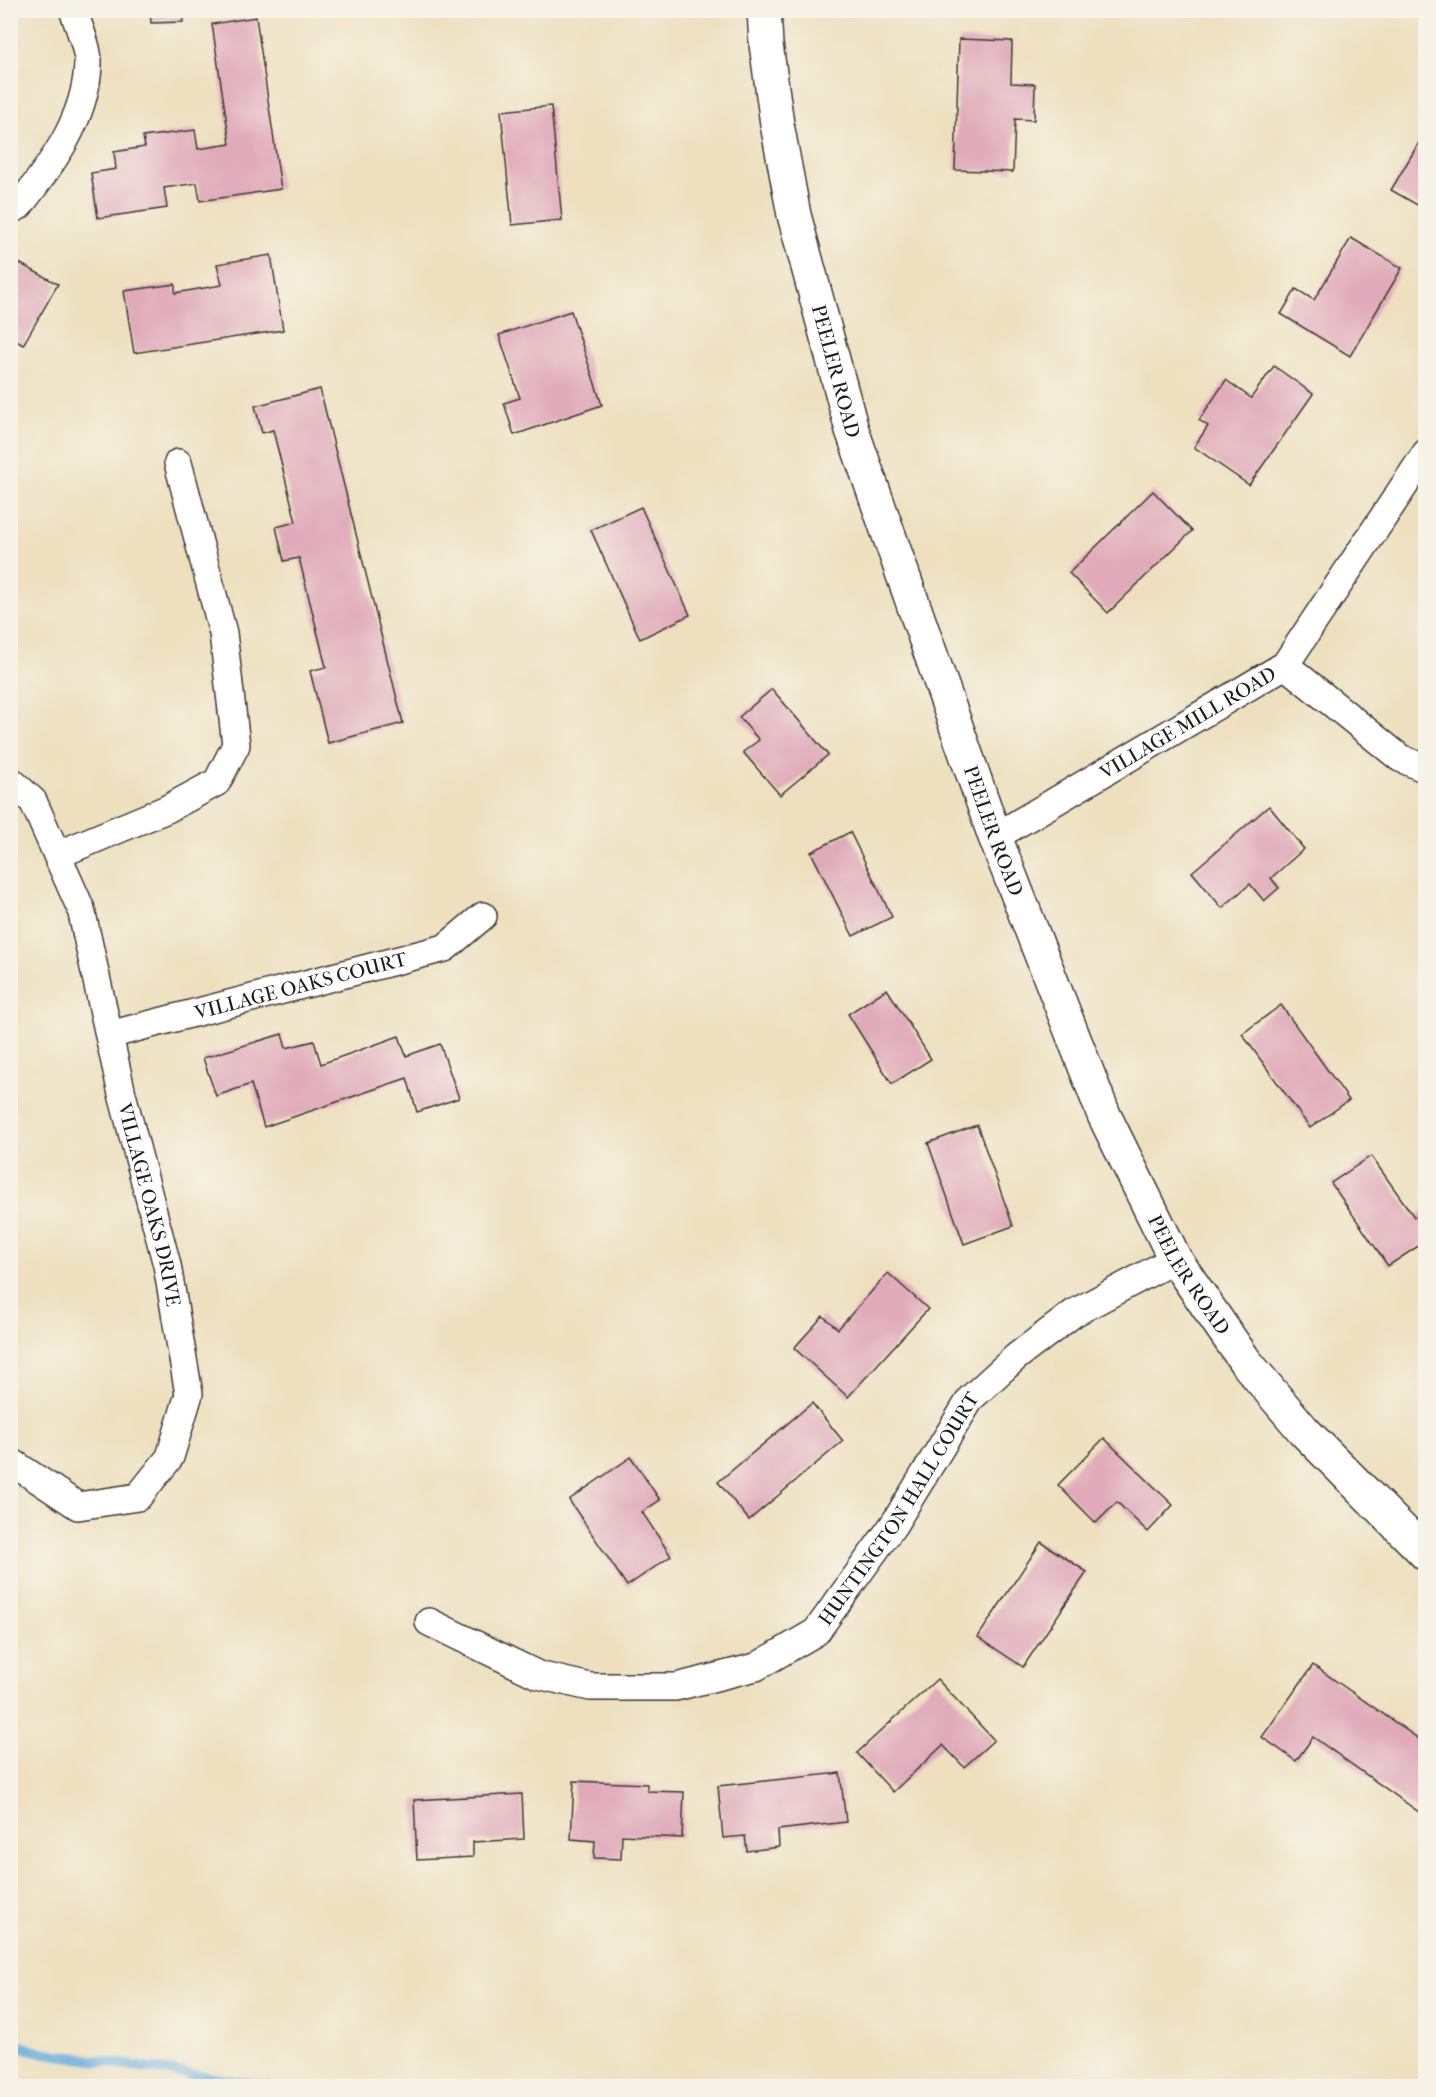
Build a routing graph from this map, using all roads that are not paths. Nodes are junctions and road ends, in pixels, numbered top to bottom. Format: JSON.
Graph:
{"nodes":[{"id":1,"x":73,"y":10,"type":"edge"},
{"id":2,"x":764,"y":10,"type":"edge"},
{"id":3,"x":10,"y":210,"type":"edge"},
{"id":4,"x":1425,"y":453,"type":"edge"},
{"id":5,"x":178,"y":463,"type":"dead end"},
{"id":6,"x":1285,"y":664,"type":"junction"},
{"id":7,"x":1425,"y":769,"type":"edge"},
{"id":8,"x":10,"y":780,"type":"edge"},
{"id":9,"x":995,"y":837,"type":"junction"},
{"id":10,"x":57,"y":855,"type":"junction"},
{"id":11,"x":483,"y":916,"type":"dead end"},
{"id":12,"x":109,"y":1035,"type":"junction"},
{"id":13,"x":1175,"y":1258,"type":"junction"},
{"id":14,"x":10,"y":1461,"type":"edge"},
{"id":15,"x":1425,"y":1554,"type":"edge"},
{"id":16,"x":429,"y":1622,"type":"dead end"}],
"edges":[{"from":1,"to":3,"type":"street"},
{"from":2,"to":9,"type":"street","name":"PEELER ROAD"},
{"from":4,"to":6,"type":"street","name":"VILLAGE MILL ROAD"},
{"from":5,"to":10,"type":"street"},
{"from":6,"to":7,"type":"street"},
{"from":6,"to":9,"type":"street","name":"VILLAGE MILL ROAD"},
{"from":8,"to":10,"type":"street","name":"VILLAGE OAKS DRIVE"},
{"from":9,"to":13,"type":"street","name":"PEELER ROAD"},
{"from":10,"to":12,"type":"street","name":"VILLAGE OAKS DRIVE"},
{"from":11,"to":12,"type":"street","name":"VILLAGE OAKS COURT"},
{"from":12,"to":14,"type":"street","name":"VILLAGE OAKS DRIVE"},
{"from":13,"to":15,"type":"street","name":"PEELER ROAD"},
{"from":13,"to":16,"type":"street","name":"HUNTINGTON HALL COURT"}]}
